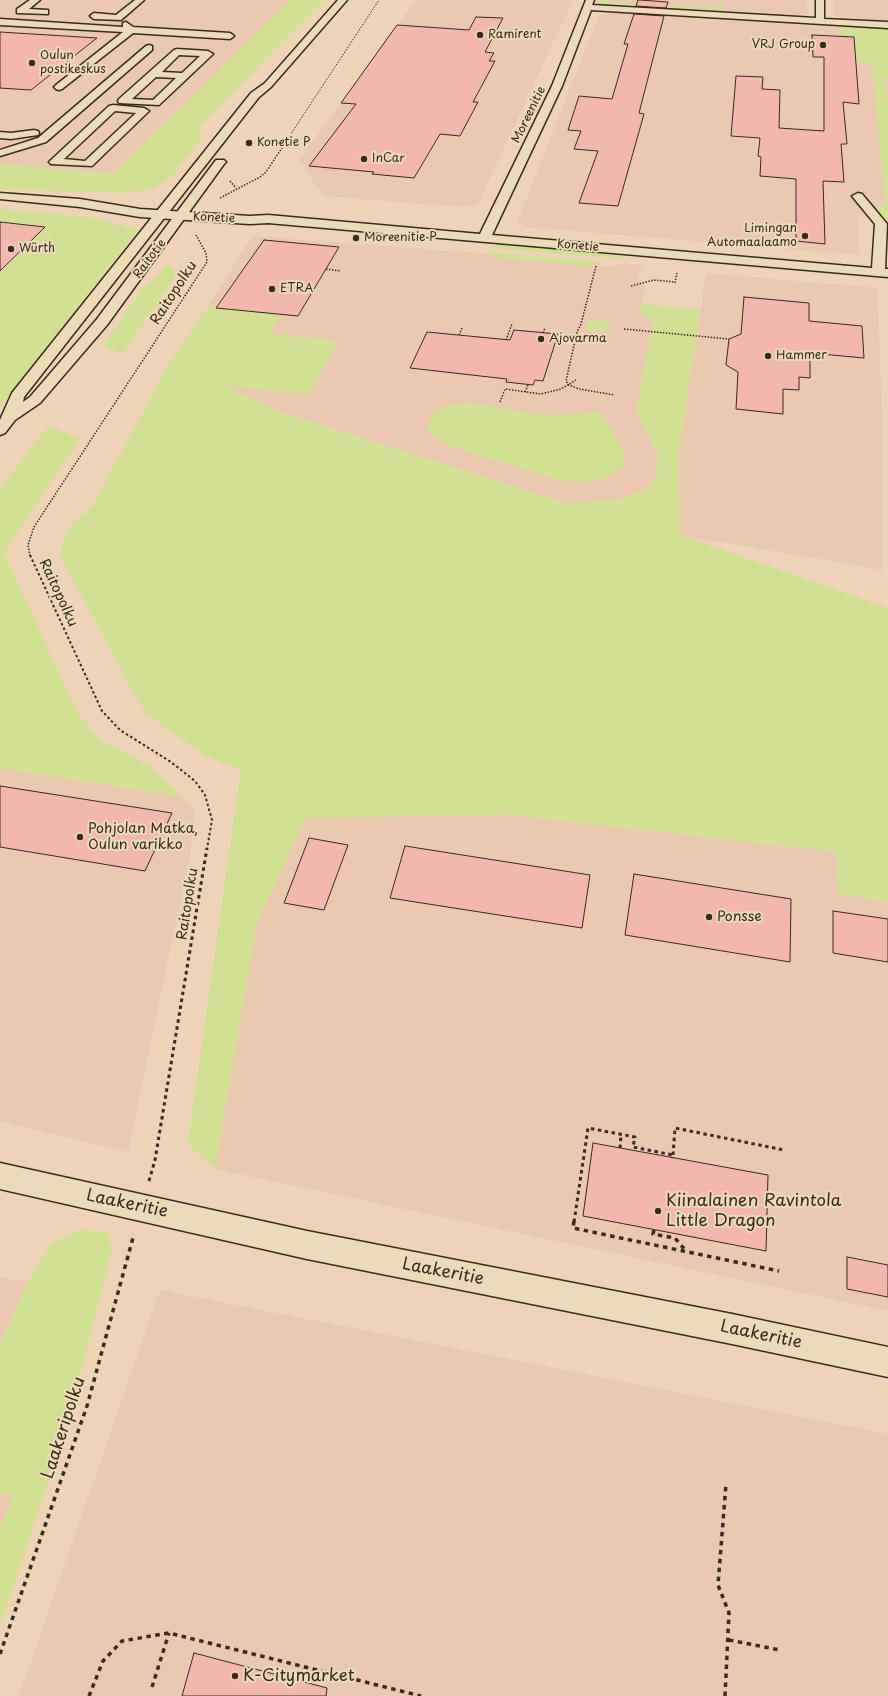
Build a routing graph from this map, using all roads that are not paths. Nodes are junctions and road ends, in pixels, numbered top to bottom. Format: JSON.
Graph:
{"nodes":[{"id":1,"x":36,"y":0,"type":"edge"},
{"id":2,"x":140,"y":0,"type":"edge"},
{"id":3,"x":343,"y":0,"type":"edge"},
{"id":4,"x":820,"y":0,"type":"edge"},
{"id":5,"x":589,"y":4,"type":"edge"},
{"id":6,"x":58,"y":13,"type":"dead end"},
{"id":7,"x":88,"y":15,"type":"dead end"},
{"id":8,"x":118,"y":18,"type":"junction"},
{"id":9,"x":0,"y":22,"type":"edge"},
{"id":10,"x":820,"y":22,"type":"junction"},
{"id":11,"x":888,"y":25,"type":"edge"},
{"id":12,"x":131,"y":30,"type":"junction"},
{"id":13,"x":230,"y":36,"type":"dead end"},
{"id":14,"x":149,"y":48,"type":"dead end"},
{"id":15,"x":122,"y":71,"type":"junction"},
{"id":16,"x":154,"y":74,"type":"junction"},
{"id":17,"x":183,"y":76,"type":"junction"},
{"id":18,"x":268,"y":85,"type":"junction"},
{"id":19,"x":59,"y":86,"type":"dead end"},
{"id":20,"x":264,"y":103,"type":"dead end"},
{"id":21,"x":0,"y":128,"type":"edge"},
{"id":22,"x":30,"y":132,"type":"junction"},
{"id":23,"x":49,"y":134,"type":"junction"},
{"id":24,"x":0,"y":135,"type":"edge"},
{"id":25,"x":82,"y":136,"type":"junction"},
{"id":26,"x":115,"y":138,"type":"junction"},
{"id":27,"x":228,"y":152,"type":"dead end"},
{"id":28,"x":0,"y":153,"type":"edge"},
{"id":29,"x":0,"y":196,"type":"edge"},
{"id":30,"x":858,"y":196,"type":"dead end"},
{"id":31,"x":164,"y":210,"type":"junction"},
{"id":32,"x":184,"y":212,"type":"junction"},
{"id":33,"x":484,"y":238,"type":"junction"},
{"id":34,"x":883,"y":273,"type":"edge"},
{"id":35,"x":10,"y":417,"type":"junction"},
{"id":36,"x":0,"y":430,"type":"edge"},
{"id":37,"x":0,"y":1176,"type":"edge"},
{"id":38,"x":888,"y":1362,"type":"edge"}],
"edges":[{"from":1,"to":6,"type":"street"},
{"from":2,"to":8,"type":"street"},
{"from":3,"to":18,"type":"street","name":"Raitotie"},
{"from":4,"to":10,"type":"street"},
{"from":5,"to":10,"type":"street"},
{"from":5,"to":33,"type":"street","name":"Moreenitie"},
{"from":7,"to":8,"type":"street"},
{"from":8,"to":12,"type":"street"},
{"from":9,"to":12,"type":"street"},
{"from":10,"to":11,"type":"street"},
{"from":12,"to":13,"type":"street"},
{"from":12,"to":19,"type":"street"},
{"from":14,"to":15,"type":"street"},
{"from":15,"to":16,"type":"street"},
{"from":15,"to":23,"type":"street"},
{"from":16,"to":17,"type":"street"},
{"from":16,"to":17,"type":"street"},
{"from":16,"to":17,"type":"street"},
{"from":18,"to":20,"type":"street","name":"Raitotie"},
{"from":18,"to":31,"type":"street","name":"Raitotie"},
{"from":21,"to":22,"type":"street"},
{"from":22,"to":23,"type":"street"},
{"from":22,"to":24,"type":"street"},
{"from":23,"to":25,"type":"street"},
{"from":23,"to":28,"type":"street"},
{"from":25,"to":26,"type":"street"},
{"from":25,"to":26,"type":"street"},
{"from":25,"to":26,"type":"street"},
{"from":27,"to":32,"type":"street","name":"Raitotie"},
{"from":29,"to":31,"type":"street","name":"Konetie"},
{"from":30,"to":34,"type":"street"},
{"from":31,"to":32,"type":"street","name":"Konetie"},
{"from":31,"to":35,"type":"street","name":"Raitotie"},
{"from":32,"to":33,"type":"street","name":"Konetie"},
{"from":32,"to":35,"type":"street","name":"Raitotie"},
{"from":33,"to":34,"type":"street","name":"Konetie"},
{"from":35,"to":36,"type":"street","name":"Raitotie"},
{"from":37,"to":38,"type":"street","name":"Laakeritie"}]}
